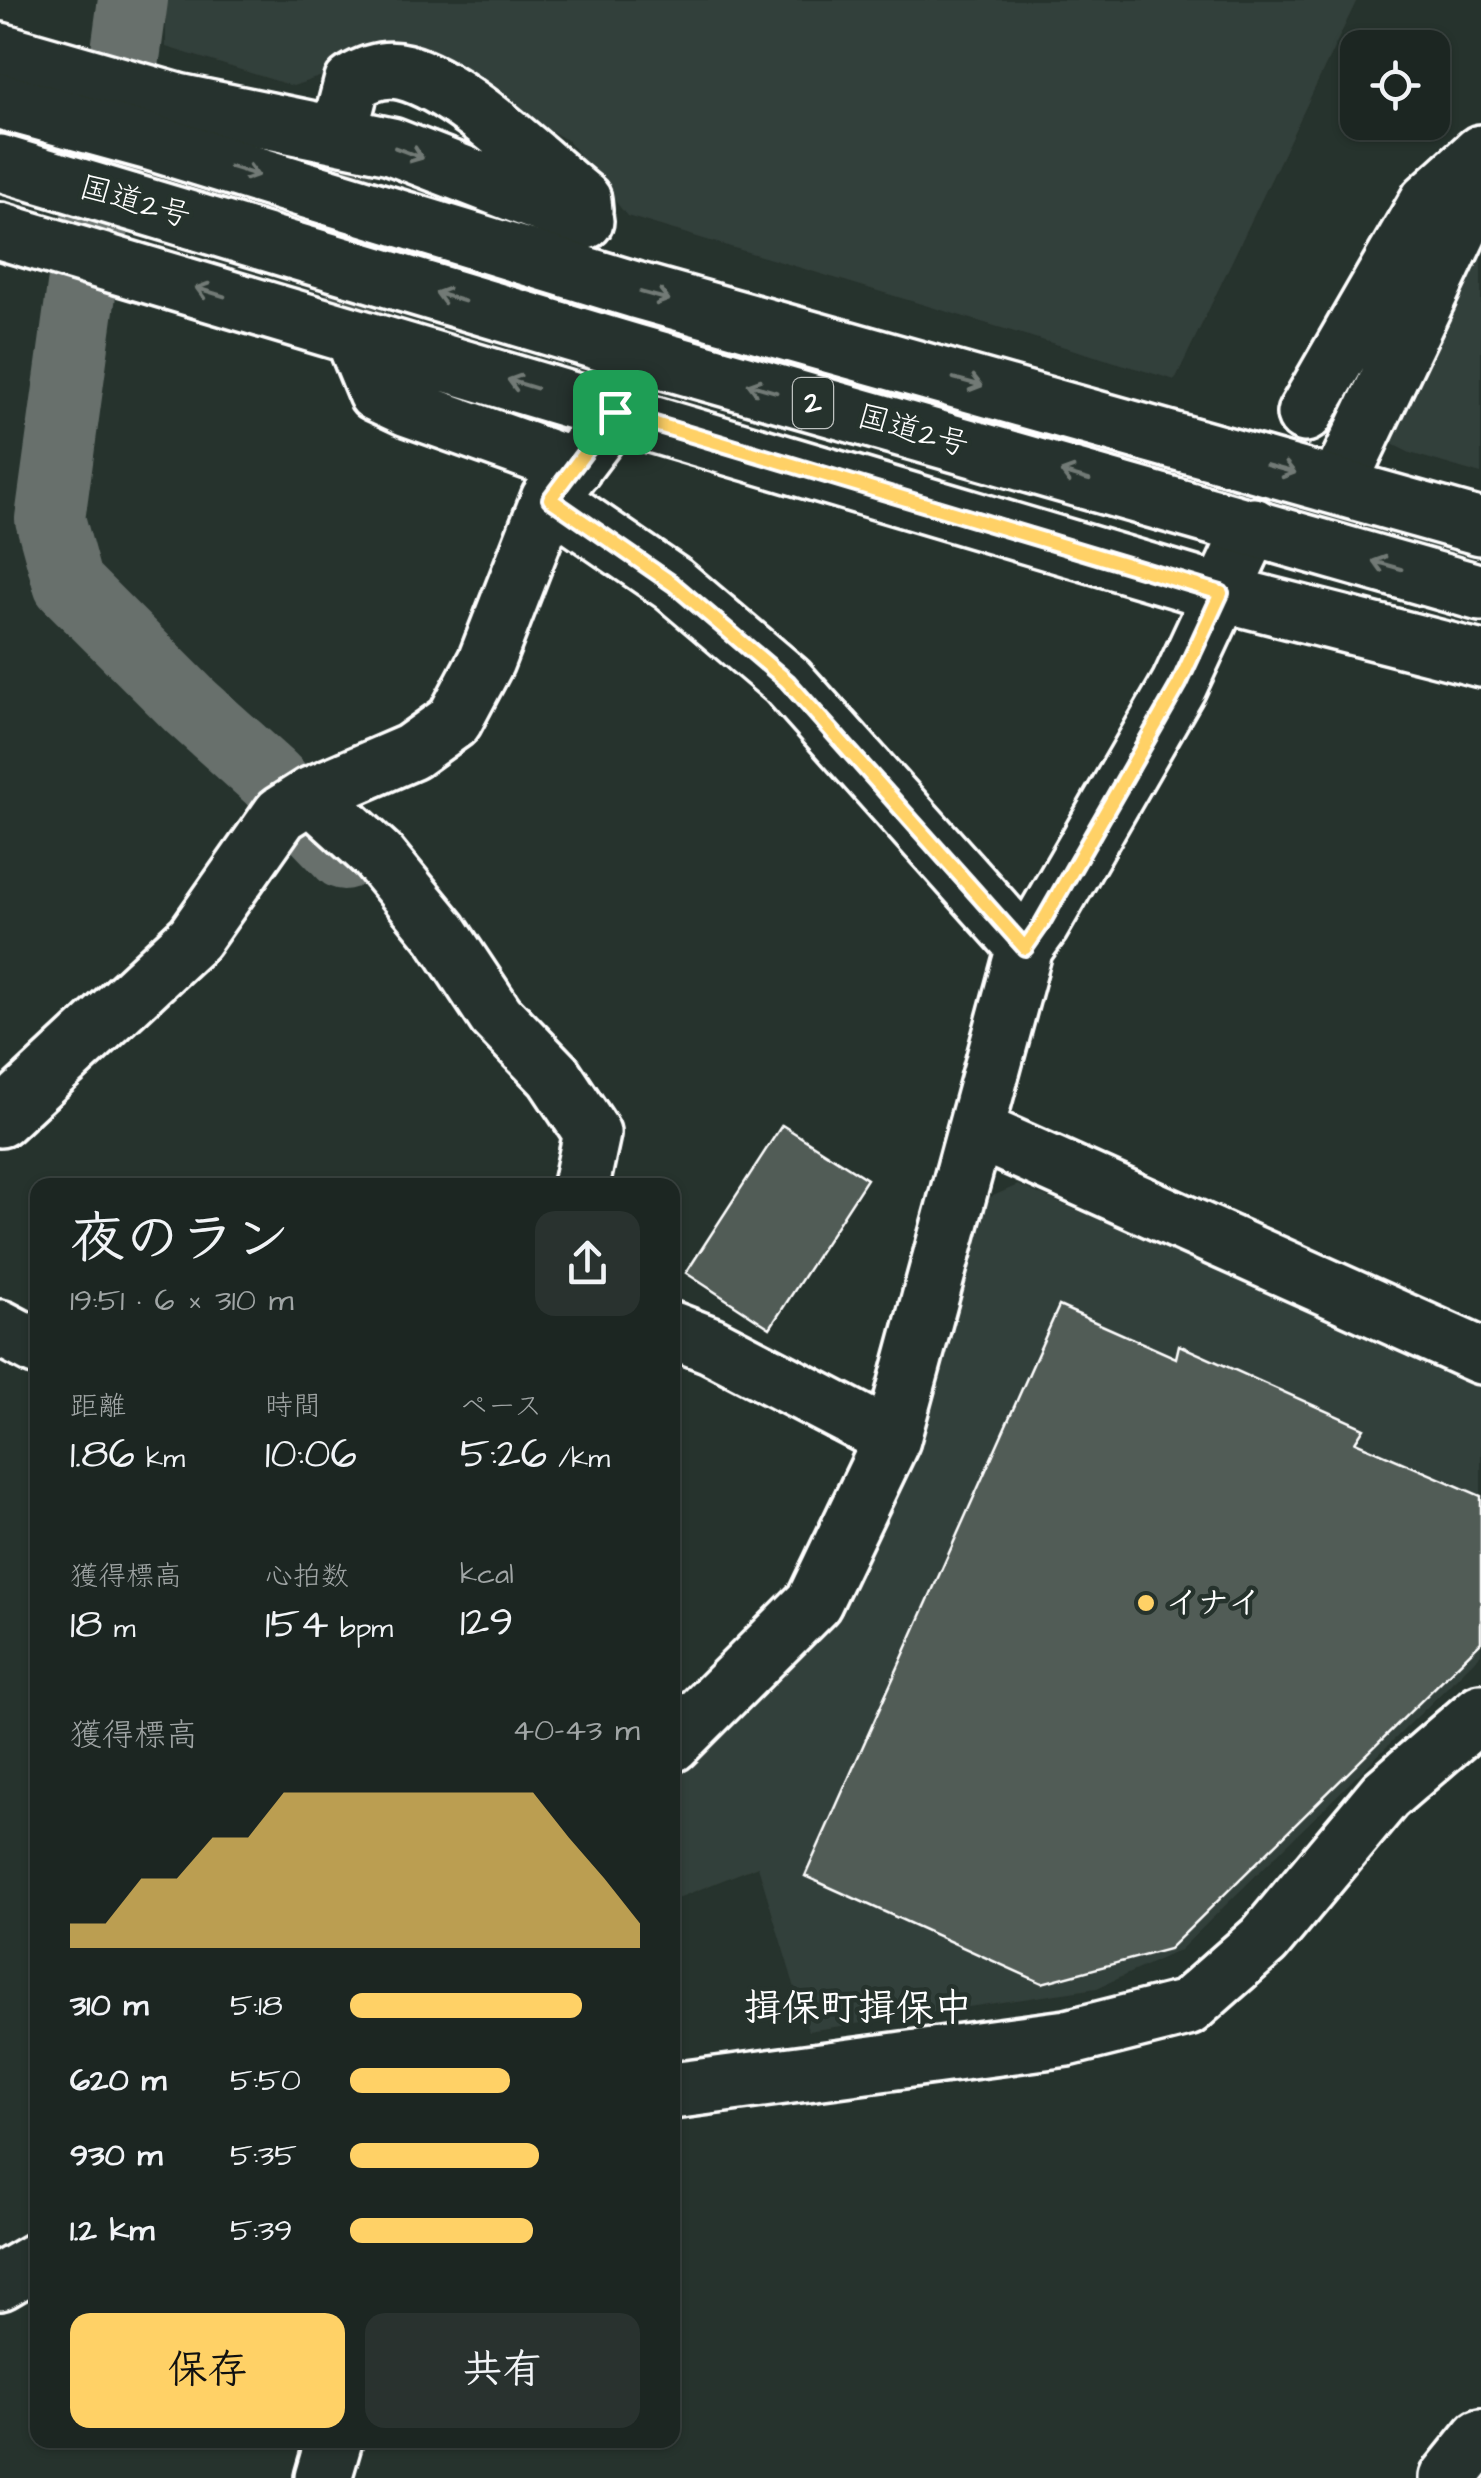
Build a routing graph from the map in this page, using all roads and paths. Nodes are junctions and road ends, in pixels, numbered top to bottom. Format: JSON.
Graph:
{"nodes":[{"id":1,"x":0,"y":51,"type":"edge"},
{"id":2,"x":76,"y":97,"type":"junction"},
{"id":3,"x":0,"y":101,"type":"edge"},
{"id":4,"x":164,"y":122,"type":"junction"},
{"id":5,"x":341,"y":125,"type":"tunnel mouth"},
{"id":6,"x":1481,"y":153,"type":"edge"},
{"id":7,"x":0,"y":163,"type":"edge"},
{"id":8,"x":1481,"y":185,"type":"edge"},
{"id":9,"x":585,"y":220,"type":"junction"},
{"id":10,"x":0,"y":231,"type":"edge"},
{"id":11,"x":588,"y":276,"type":"junction"},
{"id":12,"x":358,"y":350,"type":"tunnel mouth"},
{"id":13,"x":633,"y":352,"type":"junction"},
{"id":14,"x":615,"y":412,"type":"junction"},
{"id":15,"x":1305,"y":414,"type":"dead end"},
{"id":16,"x":562,"y":483,"type":"junction"},
{"id":17,"x":1338,"y":485,"type":"junction"},
{"id":18,"x":1253,"y":526,"type":"junction"},
{"id":19,"x":1481,"y":528,"type":"edge"},
{"id":20,"x":1221,"y":593,"type":"junction"},
{"id":21,"x":1481,"y":593,"type":"edge"},
{"id":22,"x":1481,"y":659,"type":"edge"},
{"id":23,"x":1134,"y":711,"type":"dead end"},
{"id":24,"x":311,"y":795,"type":"junction"},
{"id":25,"x":1014,"y":936,"type":"junction"},
{"id":26,"x":0,"y":1119,"type":"edge"},
{"id":27,"x":977,"y":1131,"type":"junction"},
{"id":28,"x":582,"y":1178,"type":"edge"},
{"id":29,"x":0,"y":1328,"type":"edge"},
{"id":30,"x":680,"y":1333,"type":"edge"},
{"id":31,"x":30,"y":1344,"type":"edge"},
{"id":32,"x":1481,"y":1356,"type":"edge"},
{"id":33,"x":892,"y":1439,"type":"junction"},
{"id":34,"x":1481,"y":1712,"type":"edge"},
{"id":35,"x":680,"y":1736,"type":"edge"},
{"id":36,"x":680,"y":2091,"type":"edge"},
{"id":37,"x":30,"y":2265,"type":"edge"},
{"id":38,"x":0,"y":2282,"type":"edge"},
{"id":39,"x":1481,"y":2437,"type":"edge"},
{"id":40,"x":331,"y":2448,"type":"edge"},
{"id":41,"x":322,"y":2478,"type":"edge"},
{"id":42,"x":1448,"y":2478,"type":"edge"}],
"edges":[{"from":1,"to":2,"type":"main road"},
{"from":2,"to":3,"type":"main road","name":"国道2号","number":"2"},
{"from":2,"to":4,"type":"main road","name":"国道2号","number":"2"},
{"from":4,"to":9,"type":"main road","one_way":true},
{"from":4,"to":11,"type":"main road","name":"国道2号","number":"2","one_way":true},
{"from":5,"to":9,"type":"main road"},
{"from":6,"to":15,"type":"main road"},
{"from":13,"to":7,"type":"main road","name":"国道2号","number":"2","one_way":true},
{"from":8,"to":17,"type":"main road"},
{"from":9,"to":11,"type":"main road"},
{"from":14,"to":10,"type":"main road","one_way":true},
{"from":11,"to":17,"type":"main road","name":"国道2号","number":"2","one_way":true},
{"from":12,"to":16,"type":"main road"},
{"from":13,"to":14,"type":"main road"},
{"from":18,"to":13,"type":"main road","name":"国道2号","number":"2","one_way":true},
{"from":14,"to":16,"type":"main road"},
{"from":14,"to":20,"type":"main road"},
{"from":16,"to":24,"type":"main road"},
{"from":16,"to":25,"type":"main road"},
{"from":17,"to":19,"type":"main road","name":"国道2号","number":"2"},
{"from":18,"to":20,"type":"main road"},
{"from":21,"to":18,"type":"main road","name":"国道2号","number":"2","one_way":true},
{"from":20,"to":22,"type":"main road"},
{"from":20,"to":25,"type":"main road"},
{"from":23,"to":25,"type":"main road"},
{"from":24,"to":26,"type":"main road"},
{"from":24,"to":28,"type":"main road"},
{"from":25,"to":27,"type":"main road"},
{"from":27,"to":32,"type":"main road"},
{"from":27,"to":33,"type":"main road"},
{"from":29,"to":31,"type":"main road"},
{"from":30,"to":33,"type":"main road"},
{"from":33,"to":35,"type":"main road"},
{"from":34,"to":36,"type":"main road"},
{"from":37,"to":38,"type":"main road"},
{"from":39,"to":42,"type":"main road"},
{"from":40,"to":41,"type":"main road"}]}
